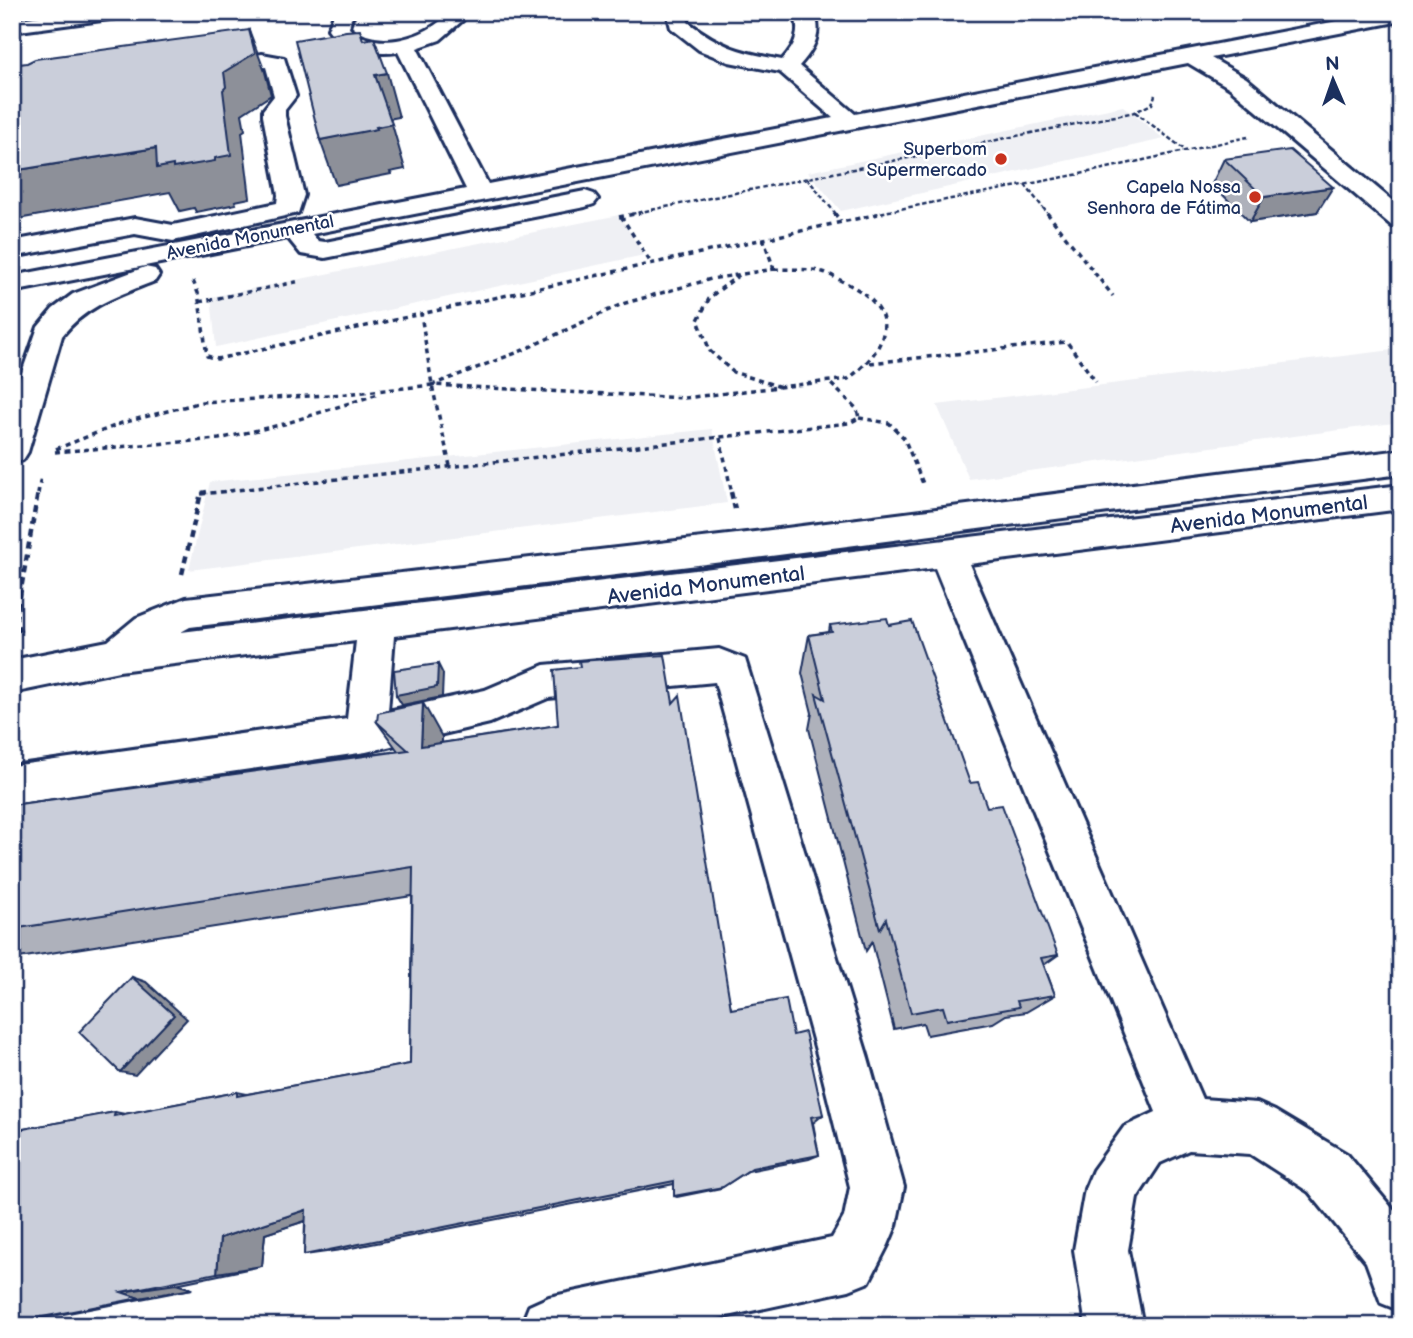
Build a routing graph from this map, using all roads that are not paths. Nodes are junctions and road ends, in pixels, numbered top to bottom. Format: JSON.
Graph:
{"nodes":[{"id":1,"x":117,"y":12,"type":"edge"},
{"id":2,"x":452,"y":12,"type":"edge"},
{"id":3,"x":677,"y":12,"type":"edge"},
{"id":4,"x":804,"y":12,"type":"edge"},
{"id":5,"x":1294,"y":12,"type":"edge"},
{"id":6,"x":337,"y":14,"type":"edge"},
{"id":7,"x":1401,"y":15,"type":"edge"},
{"id":8,"x":12,"y":26,"type":"edge"},
{"id":9,"x":1323,"y":29,"type":"junction"},
{"id":10,"x":405,"y":44,"type":"junction"},
{"id":11,"x":1189,"y":54,"type":"junction"},
{"id":12,"x":1136,"y":64,"type":"junction"},
{"id":13,"x":787,"y":67,"type":"junction"},
{"id":14,"x":1258,"y":69,"type":"dead end"},
{"id":15,"x":183,"y":72,"type":"edge"},
{"id":16,"x":1238,"y":83,"type":"junction"},
{"id":17,"x":1074,"y":102,"type":"dead end"},
{"id":18,"x":849,"y":120,"type":"junction"},
{"id":19,"x":480,"y":192,"type":"junction"},
{"id":20,"x":611,"y":194,"type":"dead end"},
{"id":21,"x":1401,"y":221,"type":"edge"},
{"id":22,"x":293,"y":228,"type":"junction"},
{"id":23,"x":12,"y":249,"type":"edge"},
{"id":24,"x":189,"y":250,"type":"junction"},
{"id":25,"x":12,"y":284,"type":"edge"},
{"id":26,"x":12,"y":452,"type":"edge"},
{"id":27,"x":1401,"y":462,"type":"edge"},
{"id":28,"x":1401,"y":497,"type":"edge"},
{"id":29,"x":947,"y":555,"type":"junction"},
{"id":30,"x":376,"y":625,"type":"junction"},
{"id":31,"x":118,"y":656,"type":"junction"},
{"id":32,"x":19,"y":663,"type":"edge"},
{"id":33,"x":366,"y":734,"type":"junction"},
{"id":34,"x":12,"y":785,"type":"edge"},
{"id":35,"x":1187,"y":1124,"type":"junction"},
{"id":36,"x":1401,"y":1283,"type":"edge"},
{"id":37,"x":550,"y":1326,"type":"edge"},
{"id":38,"x":1115,"y":1326,"type":"edge"}],
"edges":[{"from":1,"to":8,"type":"street"},
{"from":2,"to":10,"type":"street"},
{"from":3,"to":13,"type":"street"},
{"from":4,"to":13,"type":"street"},
{"from":5,"to":9,"type":"street"},
{"from":6,"to":10,"type":"street"},
{"from":7,"to":9,"type":"street","name":"Avenida Monumental"},
{"from":9,"to":11,"type":"street","name":"Avenida Monumental"},
{"from":10,"to":19,"type":"street"},
{"from":11,"to":12,"type":"street","name":"Avenida Monumental"},
{"from":11,"to":16,"type":"street"},
{"from":12,"to":17,"type":"street"},
{"from":12,"to":18,"type":"street","name":"Avenida Monumental"},
{"from":13,"to":18,"type":"street"},
{"from":14,"to":16,"type":"street"},
{"from":15,"to":23,"type":"street"},
{"from":16,"to":21,"type":"street"},
{"from":18,"to":19,"type":"street","name":"Avenida Monumental"},
{"from":19,"to":22,"type":"street","name":"Avenida Monumental"},
{"from":20,"to":22,"type":"street"},
{"from":22,"to":24,"type":"street","name":"Avenida Monumental"},
{"from":24,"to":25,"type":"street","name":"Avenida Monumental"},
{"from":24,"to":26,"type":"street"},
{"from":27,"to":31,"type":"street"},
{"from":28,"to":29,"type":"street","name":"Avenida Monumental"},
{"from":29,"to":30,"type":"street","name":"Avenida Monumental"},
{"from":29,"to":35,"type":"street"},
{"from":30,"to":31,"type":"street","name":"Avenida Monumental"},
{"from":30,"to":33,"type":"street"},
{"from":31,"to":32,"type":"street","name":"Avenida Monumental"},
{"from":33,"to":34,"type":"street"},
{"from":33,"to":37,"type":"street"},
{"from":35,"to":36,"type":"street"},
{"from":35,"to":38,"type":"street"}]}
